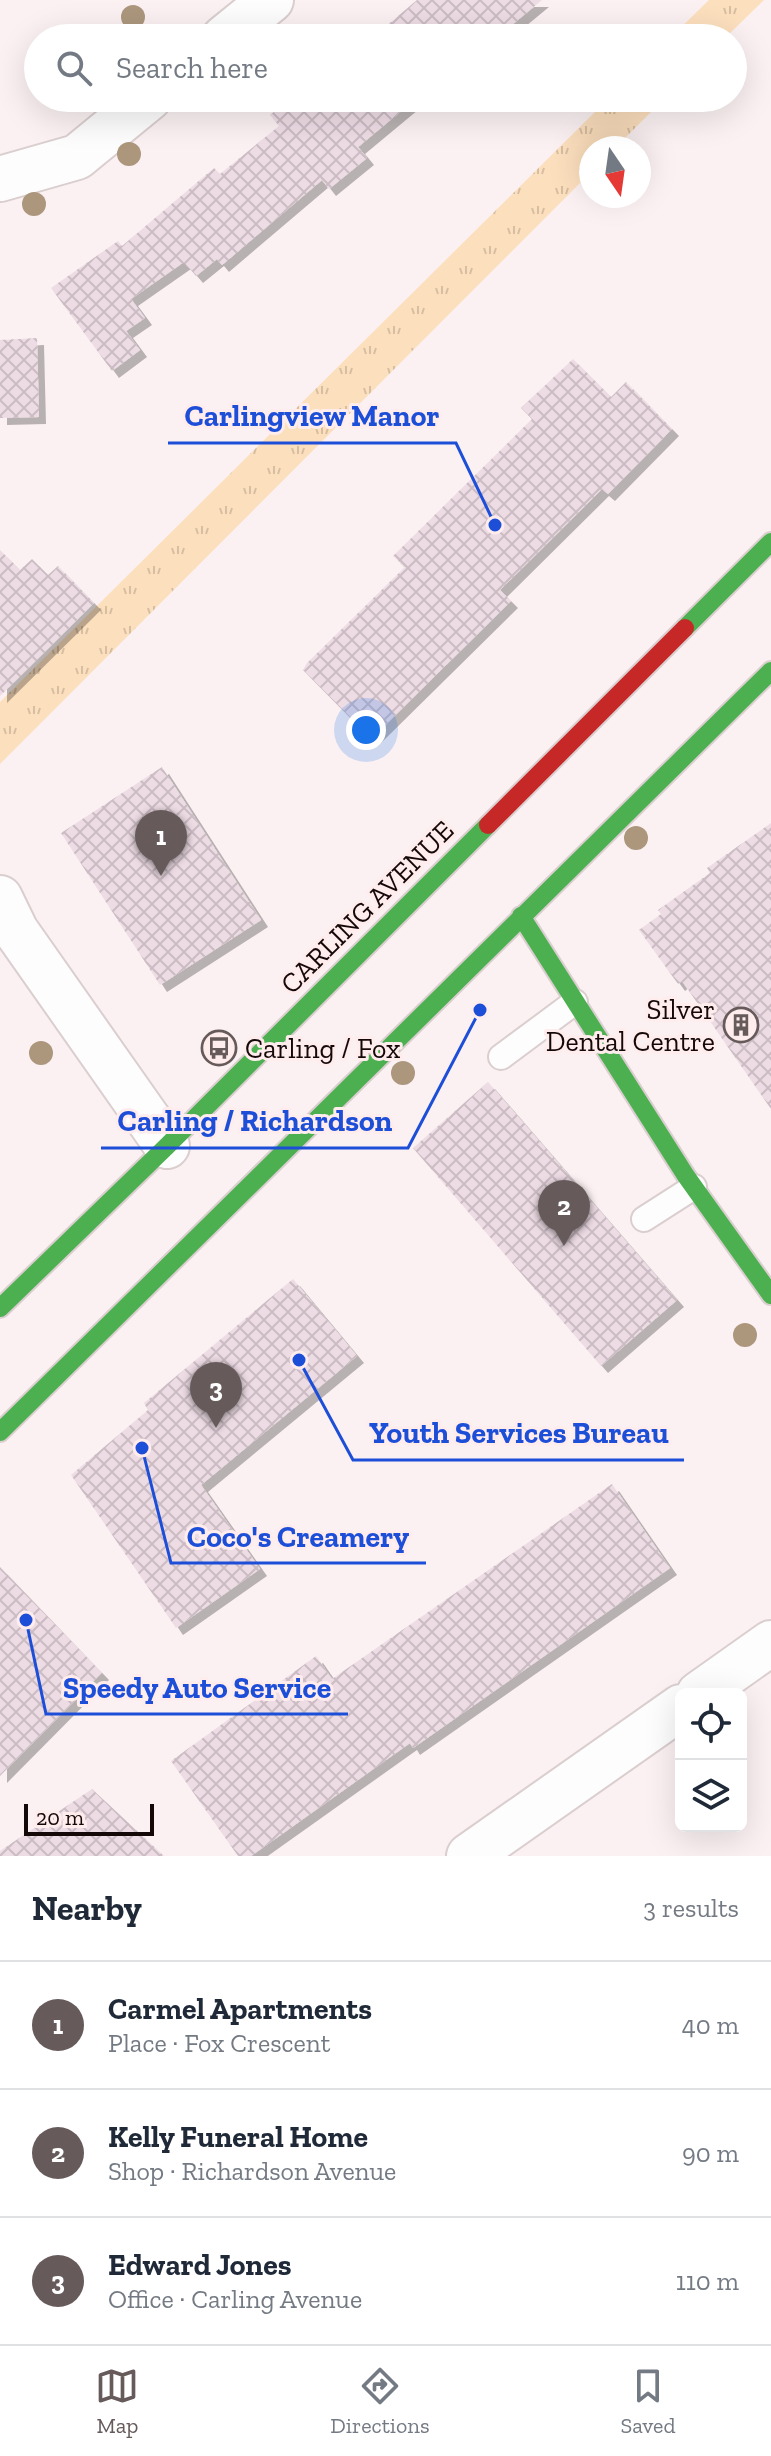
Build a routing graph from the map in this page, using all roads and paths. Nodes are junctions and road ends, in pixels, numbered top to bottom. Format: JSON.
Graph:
{"nodes":[{"id":1,"x":271,"y":0,"type":"edge"},
{"id":2,"x":241,"y":24,"type":"edge"},
{"id":3,"x":132,"y":112,"type":"edge"},
{"id":4,"x":0,"y":179,"type":"edge"},
{"id":5,"x":771,"y":542,"type":"edge"},
{"id":6,"x":771,"y":671,"type":"edge"},
{"id":7,"x":0,"y":898,"type":"edge"},
{"id":8,"x":521,"y":916,"type":"junction"},
{"id":9,"x":575,"y":1002,"type":"junction"},
{"id":10,"x":501,"y":1057,"type":"dead end"},
{"id":11,"x":167,"y":1146,"type":"junction"},
{"id":12,"x":694,"y":1187,"type":"junction"},
{"id":13,"x":644,"y":1219,"type":"dead end"},
{"id":14,"x":771,"y":1295,"type":"edge"},
{"id":15,"x":0,"y":1308,"type":"edge"},
{"id":16,"x":0,"y":1432,"type":"edge"},
{"id":17,"x":771,"y":1643,"type":"edge"},
{"id":18,"x":707,"y":1688,"type":"edge"},
{"id":19,"x":675,"y":1711,"type":"edge"},
{"id":20,"x":469,"y":1856,"type":"edge"}],
"edges":[{"from":1,"to":2,"type":"street"},
{"from":3,"to":4,"type":"street"},
{"from":5,"to":11,"type":"main road","name":"CARLING AVENUE"},
{"from":6,"to":8,"type":"main road"},
{"from":7,"to":11,"type":"street"},
{"from":8,"to":9,"type":"main road"},
{"from":8,"to":16,"type":"main road"},
{"from":9,"to":10,"type":"lane"},
{"from":9,"to":12,"type":"main road"},
{"from":11,"to":15,"type":"main road","name":"CARLING AVENUE"},
{"from":12,"to":13,"type":"lane"},
{"from":12,"to":14,"type":"main road"},
{"from":17,"to":18,"type":"street"},
{"from":19,"to":20,"type":"street"}]}
